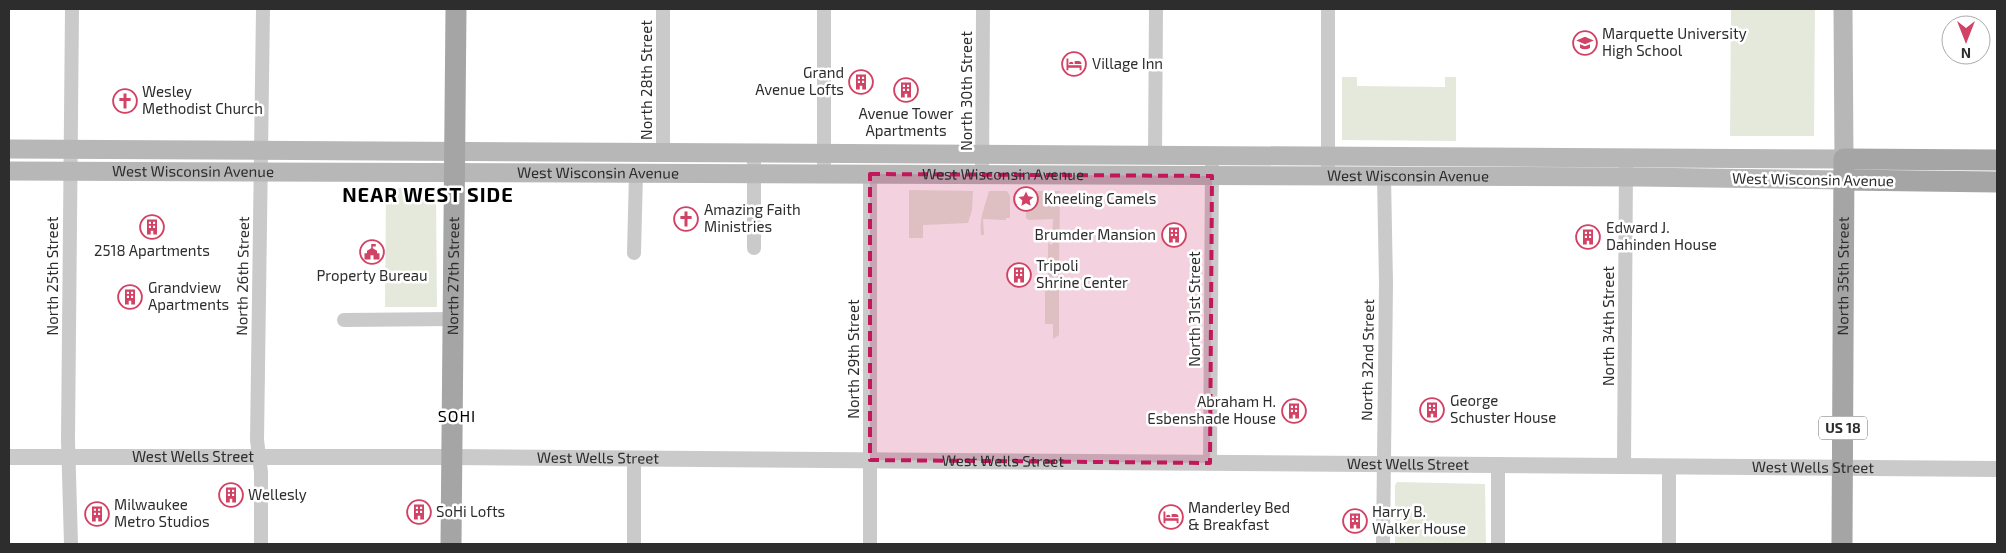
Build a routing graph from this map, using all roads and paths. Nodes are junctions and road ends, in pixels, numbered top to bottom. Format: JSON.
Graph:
{"nodes":[{"id":1,"x":72,"y":9,"type":"edge"},
{"id":2,"x":263,"y":9,"type":"edge"},
{"id":3,"x":456,"y":9,"type":"edge"},
{"id":4,"x":663,"y":9,"type":"edge"},
{"id":5,"x":824,"y":9,"type":"edge"},
{"id":6,"x":983,"y":9,"type":"edge"},
{"id":7,"x":1156,"y":9,"type":"edge"},
{"id":8,"x":1328,"y":9,"type":"edge"},
{"id":9,"x":1842,"y":9,"type":"edge"},
{"id":10,"x":9,"y":149,"type":"edge"},
{"id":11,"x":70,"y":149,"type":"junction"},
{"id":12,"x":262,"y":150,"type":"junction"},
{"id":13,"x":455,"y":151,"type":"junction"},
{"id":14,"x":663,"y":152,"type":"junction"},
{"id":15,"x":754,"y":153,"type":"junction"},
{"id":16,"x":824,"y":154,"type":"junction"},
{"id":17,"x":982,"y":154,"type":"junction"},
{"id":18,"x":1155,"y":154,"type":"junction"},
{"id":19,"x":1212,"y":155,"type":"junction"},
{"id":20,"x":1328,"y":155,"type":"junction"},
{"id":21,"x":1626,"y":156,"type":"junction"},
{"id":22,"x":1684,"y":157,"type":"junction"},
{"id":23,"x":1997,"y":160,"type":"edge"},
{"id":24,"x":1844,"y":169,"type":"junction"},
{"id":25,"x":9,"y":171,"type":"edge"},
{"id":26,"x":69,"y":171,"type":"junction"},
{"id":27,"x":261,"y":171,"type":"junction"},
{"id":28,"x":454,"y":173,"type":"junction"},
{"id":29,"x":615,"y":173,"type":"junction"},
{"id":30,"x":636,"y":173,"type":"junction"},
{"id":31,"x":754,"y":173,"type":"junction"},
{"id":32,"x":824,"y":173,"type":"junction"},
{"id":33,"x":870,"y":174,"type":"junction"},
{"id":34,"x":982,"y":174,"type":"junction"},
{"id":35,"x":1212,"y":176,"type":"junction"},
{"id":36,"x":1328,"y":176,"type":"junction"},
{"id":37,"x":1384,"y":177,"type":"junction"},
{"id":38,"x":1626,"y":177,"type":"junction"},
{"id":39,"x":1683,"y":177,"type":"junction"},
{"id":40,"x":1997,"y":182,"type":"edge"},
{"id":41,"x":754,"y":248,"type":"dead end"},
{"id":42,"x":634,"y":253,"type":"dead end"},
{"id":43,"x":453,"y":319,"type":"junction"},
{"id":44,"x":344,"y":320,"type":"dead end"},
{"id":45,"x":259,"y":456,"type":"junction"},
{"id":46,"x":9,"y":457,"type":"edge"},
{"id":47,"x":70,"y":457,"type":"junction"},
{"id":48,"x":452,"y":457,"type":"junction"},
{"id":49,"x":634,"y":459,"type":"junction"},
{"id":50,"x":870,"y":460,"type":"junction"},
{"id":51,"x":1210,"y":463,"type":"junction"},
{"id":52,"x":1383,"y":464,"type":"junction"},
{"id":53,"x":1498,"y":465,"type":"junction"},
{"id":54,"x":1624,"y":466,"type":"junction"},
{"id":55,"x":1669,"y":466,"type":"junction"},
{"id":56,"x":1842,"y":468,"type":"junction"},
{"id":57,"x":1997,"y":469,"type":"edge"},
{"id":58,"x":71,"y":544,"type":"edge"},
{"id":59,"x":261,"y":544,"type":"edge"},
{"id":60,"x":452,"y":544,"type":"edge"},
{"id":61,"x":634,"y":544,"type":"edge"},
{"id":62,"x":870,"y":544,"type":"edge"},
{"id":63,"x":1383,"y":544,"type":"edge"},
{"id":64,"x":1498,"y":544,"type":"edge"},
{"id":65,"x":1669,"y":544,"type":"edge"},
{"id":66,"x":1842,"y":544,"type":"edge"}],
"edges":[{"from":1,"to":11,"type":"street","name":"North 25th Street"},
{"from":2,"to":12,"type":"street","name":"North 26th Street"},
{"from":3,"to":13,"type":"main road","name":"North 27th Street"},
{"from":4,"to":14,"type":"street","name":"North 28th Street"},
{"from":5,"to":16,"type":"street"},
{"from":6,"to":17,"type":"street","name":"North 30th Street"},
{"from":7,"to":18,"type":"street"},
{"from":8,"to":20,"type":"street"},
{"from":9,"to":24,"type":"main road","name":"North 35th Street"},
{"from":10,"to":11,"type":"main road","name":"West Wisconsin Avenue"},
{"from":11,"to":12,"type":"main road","name":"West Wisconsin Avenue"},
{"from":11,"to":26,"type":"street","name":"North 25th Street"},
{"from":12,"to":13,"type":"main road","name":"West Wisconsin Avenue"},
{"from":12,"to":27,"type":"street","name":"North 26th Street"},
{"from":13,"to":14,"type":"main road","name":"West Wisconsin Avenue"},
{"from":13,"to":28,"type":"main road","name":"North 27th Street"},
{"from":14,"to":15,"type":"main road","name":"West Wisconsin Avenue"},
{"from":14,"to":29,"type":"main road"},
{"from":15,"to":16,"type":"main road","name":"West Wisconsin Avenue"},
{"from":15,"to":31,"type":"street"},
{"from":16,"to":17,"type":"main road","name":"West Wisconsin Avenue"},
{"from":16,"to":32,"type":"street"},
{"from":17,"to":18,"type":"main road","name":"West Wisconsin Avenue"},
{"from":17,"to":34,"type":"street","name":"North 30th Street"},
{"from":18,"to":19,"type":"main road","name":"West Wisconsin Avenue"},
{"from":19,"to":20,"type":"main road","name":"West Wisconsin Avenue"},
{"from":19,"to":35,"type":"street","name":"North 31st Street"},
{"from":20,"to":21,"type":"main road","name":"West Wisconsin Avenue"},
{"from":20,"to":36,"type":"street"},
{"from":21,"to":22,"type":"main road","name":"West Wisconsin Avenue"},
{"from":21,"to":38,"type":"street","name":"North 34th Street"},
{"from":22,"to":24,"type":"main road","name":"West Wisconsin Avenue"},
{"from":22,"to":39,"type":"main road"},
{"from":23,"to":24,"type":"main road","name":"West Wisconsin Avenue"},
{"from":24,"to":39,"type":"main road","name":"West Wisconsin Avenue"},
{"from":24,"to":40,"type":"main road","name":"West Wisconsin Avenue"},
{"from":24,"to":56,"type":"main road","name":"North 35th Street","number":"US 18"},
{"from":25,"to":26,"type":"main road","name":"West Wisconsin Avenue"},
{"from":26,"to":27,"type":"main road","name":"West Wisconsin Avenue"},
{"from":26,"to":47,"type":"street","name":"North 25th Street"},
{"from":27,"to":28,"type":"main road","name":"West Wisconsin Avenue"},
{"from":27,"to":45,"type":"street","name":"North 26th Street"},
{"from":28,"to":29,"type":"main road","name":"West Wisconsin Avenue"},
{"from":28,"to":43,"type":"main road","name":"North 27th Street"},
{"from":29,"to":30,"type":"main road","name":"West Wisconsin Avenue"},
{"from":30,"to":31,"type":"main road","name":"West Wisconsin Avenue"},
{"from":30,"to":42,"type":"street"},
{"from":31,"to":32,"type":"main road","name":"West Wisconsin Avenue"},
{"from":31,"to":41,"type":"street"},
{"from":32,"to":33,"type":"main road","name":"West Wisconsin Avenue"},
{"from":33,"to":34,"type":"main road","name":"West Wisconsin Avenue"},
{"from":33,"to":50,"type":"street","name":"North 29th Street"},
{"from":34,"to":35,"type":"main road","name":"West Wisconsin Avenue"},
{"from":35,"to":36,"type":"main road","name":"West Wisconsin Avenue"},
{"from":35,"to":51,"type":"street","name":"North 31st Street"},
{"from":36,"to":37,"type":"main road","name":"West Wisconsin Avenue"},
{"from":37,"to":38,"type":"main road","name":"West Wisconsin Avenue"},
{"from":37,"to":52,"type":"street","name":"North 32nd Street"},
{"from":38,"to":39,"type":"main road","name":"West Wisconsin Avenue"},
{"from":38,"to":54,"type":"street","name":"North 34th Street"},
{"from":43,"to":44,"type":"street"},
{"from":43,"to":48,"type":"main road","name":"North 27th Street"},
{"from":45,"to":47,"type":"street","name":"West Wells Street"},
{"from":45,"to":48,"type":"street","name":"West Wells Street"},
{"from":45,"to":59,"type":"street","name":"North 26th Street"},
{"from":46,"to":47,"type":"street","name":"West Wells Street"},
{"from":47,"to":58,"type":"street","name":"North 25th Street"},
{"from":48,"to":49,"type":"street","name":"West Wells Street"},
{"from":48,"to":60,"type":"main road","name":"North 27th Street"},
{"from":49,"to":50,"type":"street","name":"West Wells Street"},
{"from":49,"to":61,"type":"street"},
{"from":50,"to":51,"type":"street","name":"West Wells Street"},
{"from":50,"to":62,"type":"street","name":"North 29th Street"},
{"from":51,"to":52,"type":"street","name":"West Wells Street"},
{"from":52,"to":53,"type":"street","name":"West Wells Street"},
{"from":52,"to":63,"type":"street","name":"North 32nd Street"},
{"from":53,"to":54,"type":"street","name":"West Wells Street"},
{"from":53,"to":64,"type":"street"},
{"from":54,"to":55,"type":"street","name":"West Wells Street"},
{"from":55,"to":56,"type":"street","name":"West Wells Street"},
{"from":55,"to":65,"type":"street"},
{"from":56,"to":57,"type":"street","name":"West Wells Street"},
{"from":56,"to":66,"type":"main road","name":"North 35th Street","number":"US 18"}]}
